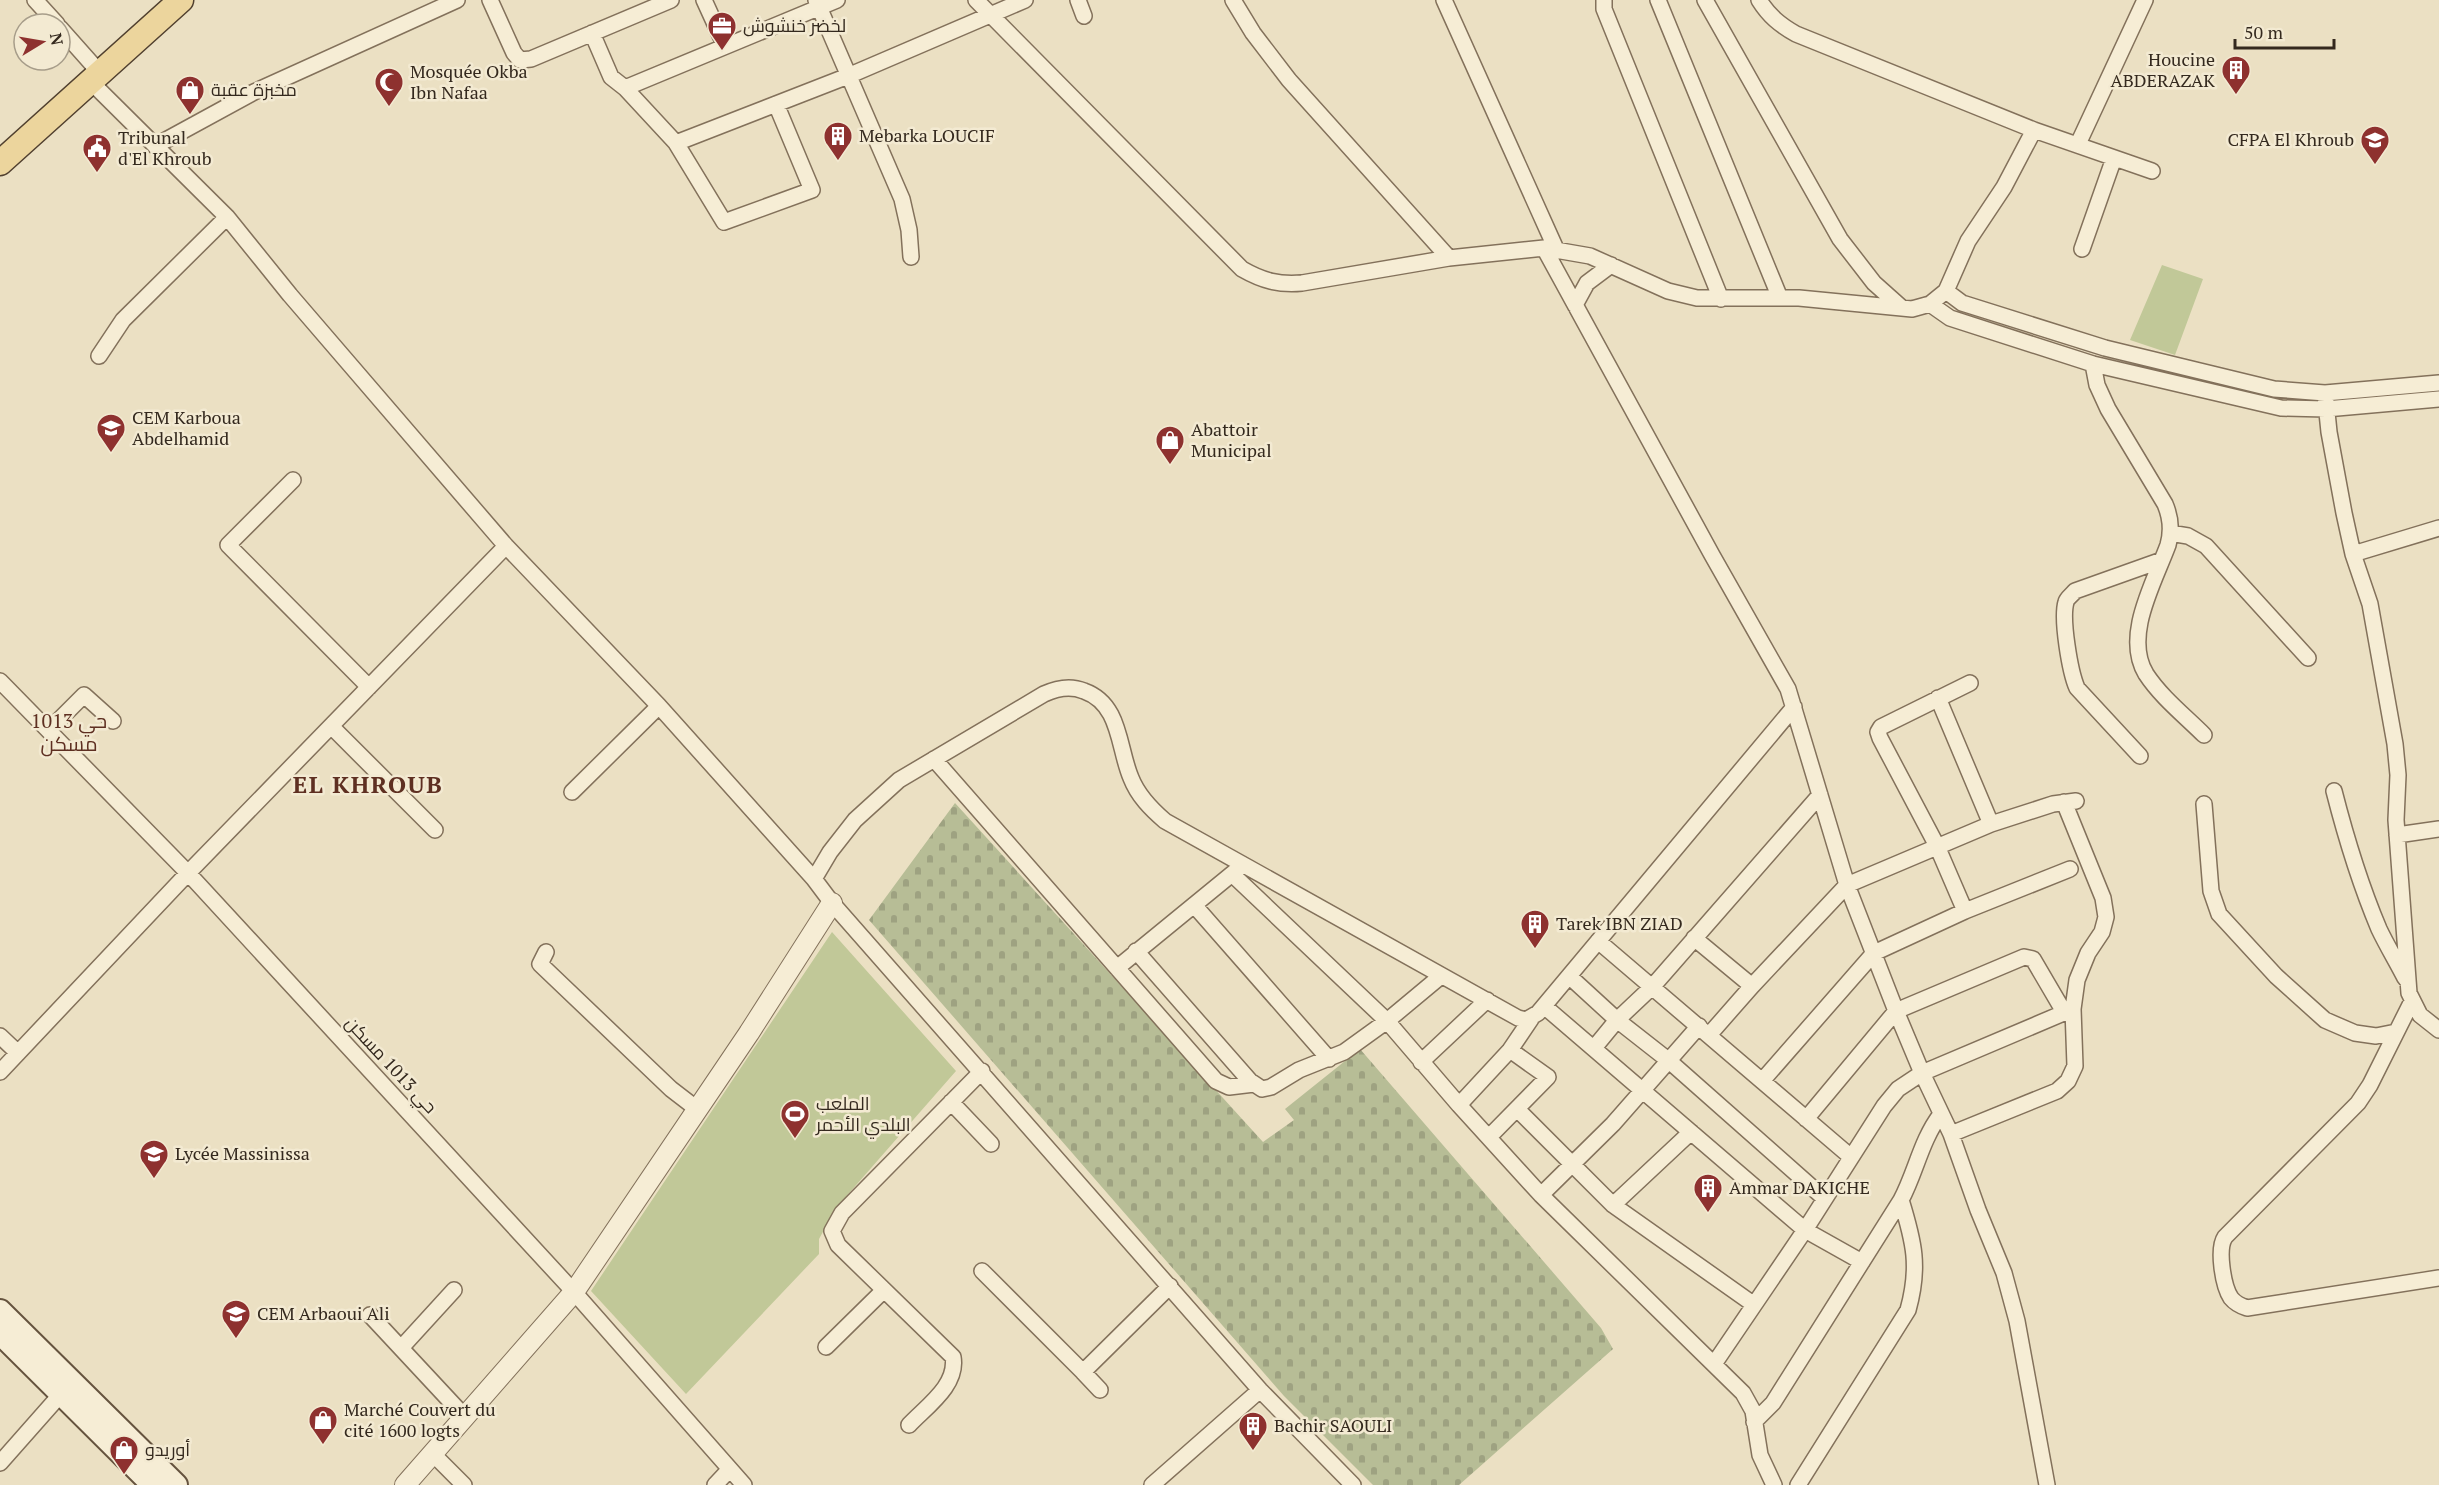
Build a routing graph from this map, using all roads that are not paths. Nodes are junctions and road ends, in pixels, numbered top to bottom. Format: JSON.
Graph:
{"nodes":[{"id":1,"x":35,"y":0,"type":"edge"},
{"id":2,"x":181,"y":0,"type":"edge"},
{"id":3,"x":457,"y":0,"type":"edge"},
{"id":4,"x":490,"y":0,"type":"edge"},
{"id":5,"x":671,"y":0,"type":"edge"},
{"id":6,"x":704,"y":0,"type":"edge"},
{"id":7,"x":837,"y":0,"type":"edge"},
{"id":8,"x":976,"y":0,"type":"edge"},
{"id":9,"x":1025,"y":0,"type":"edge"},
{"id":10,"x":1078,"y":0,"type":"edge"},
{"id":11,"x":1233,"y":0,"type":"edge"},
{"id":12,"x":1444,"y":0,"type":"edge"},
{"id":13,"x":1604,"y":0,"type":"edge"},
{"id":14,"x":1658,"y":0,"type":"edge"},
{"id":15,"x":1705,"y":0,"type":"edge"},
{"id":16,"x":1759,"y":0,"type":"edge"},
{"id":17,"x":2145,"y":0,"type":"edge"},
{"id":18,"x":817,"y":4,"type":"edge"},
{"id":19,"x":46,"y":12,"type":"edge"},
{"id":20,"x":990,"y":14,"type":"junction"},
{"id":21,"x":1084,"y":16,"type":"dead end"},
{"id":22,"x":592,"y":33,"type":"junction"},
{"id":23,"x":72,"y":44,"type":"edge"},
{"id":24,"x":725,"y":46,"type":"junction"},
{"id":25,"x":848,"y":75,"type":"junction"},
{"id":26,"x":96,"y":77,"type":"junction"},
{"id":27,"x":625,"y":88,"type":"junction"},
{"id":28,"x":776,"y":104,"type":"junction"},
{"id":29,"x":2034,"y":130,"type":"junction"},
{"id":30,"x":676,"y":143,"type":"junction"},
{"id":31,"x":2078,"y":144,"type":"junction"},
{"id":32,"x":155,"y":146,"type":"junction"},
{"id":33,"x":2114,"y":158,"type":"junction"},
{"id":34,"x":0,"y":163,"type":"edge"},
{"id":35,"x":2152,"y":171,"type":"dead end"},
{"id":36,"x":227,"y":217,"type":"junction"},
{"id":37,"x":1550,"y":248,"type":"junction"},
{"id":38,"x":2082,"y":249,"type":"dead end"},
{"id":39,"x":911,"y":257,"type":"dead end"},
{"id":40,"x":1449,"y":258,"type":"junction"},
{"id":41,"x":1611,"y":265,"type":"junction"},
{"id":42,"x":1946,"y":291,"type":"junction"},
{"id":43,"x":1780,"y":298,"type":"junction"},
{"id":44,"x":1721,"y":299,"type":"junction"},
{"id":45,"x":1930,"y":304,"type":"junction"},
{"id":46,"x":1575,"y":305,"type":"junction"},
{"id":47,"x":1902,"y":308,"type":"junction"},
{"id":48,"x":99,"y":356,"type":"dead end"},
{"id":49,"x":2093,"y":364,"type":"junction"},
{"id":50,"x":2439,"y":383,"type":"edge"},
{"id":51,"x":2439,"y":399,"type":"edge"},
{"id":52,"x":2326,"y":401,"type":"junction"},
{"id":53,"x":293,"y":480,"type":"dead end"},
{"id":54,"x":2439,"y":528,"type":"edge"},
{"id":55,"x":2170,"y":533,"type":"junction"},
{"id":56,"x":506,"y":546,"type":"junction"},
{"id":57,"x":2353,"y":554,"type":"junction"},
{"id":58,"x":2162,"y":560,"type":"junction"},
{"id":59,"x":2308,"y":658,"type":"dead end"},
{"id":60,"x":0,"y":681,"type":"edge"},
{"id":61,"x":1970,"y":683,"type":"dead end"},
{"id":62,"x":369,"y":687,"type":"junction"},
{"id":63,"x":1938,"y":698,"type":"junction"},
{"id":64,"x":659,"y":706,"type":"junction"},
{"id":65,"x":1794,"y":707,"type":"junction"},
{"id":66,"x":113,"y":721,"type":"dead end"},
{"id":67,"x":331,"y":726,"type":"junction"},
{"id":68,"x":49,"y":730,"type":"junction"},
{"id":69,"x":2204,"y":735,"type":"dead end"},
{"id":70,"x":2140,"y":756,"type":"dead end"},
{"id":71,"x":934,"y":759,"type":"junction"},
{"id":72,"x":2334,"y":791,"type":"dead end"},
{"id":73,"x":573,"y":792,"type":"dead end"},
{"id":74,"x":1820,"y":795,"type":"junction"},
{"id":75,"x":2204,"y":804,"type":"dead end"},
{"id":76,"x":1991,"y":825,"type":"junction"},
{"id":77,"x":2439,"y":829,"type":"edge"},
{"id":78,"x":435,"y":830,"type":"dead end"},
{"id":79,"x":2397,"y":835,"type":"junction"},
{"id":80,"x":1937,"y":846,"type":"junction"},
{"id":81,"x":1237,"y":869,"type":"junction"},
{"id":82,"x":2070,"y":869,"type":"dead end"},
{"id":83,"x":188,"y":873,"type":"junction"},
{"id":84,"x":814,"y":879,"type":"junction"},
{"id":85,"x":1847,"y":885,"type":"junction"},
{"id":86,"x":832,"y":903,"type":"junction"},
{"id":87,"x":1194,"y":905,"type":"junction"},
{"id":88,"x":1965,"y":911,"type":"junction"},
{"id":89,"x":1694,"y":938,"type":"junction"},
{"id":90,"x":1599,"y":941,"type":"junction"},
{"id":91,"x":1136,"y":951,"type":"junction"},
{"id":92,"x":546,"y":952,"type":"dead end"},
{"id":93,"x":1874,"y":953,"type":"junction"},
{"id":94,"x":1117,"y":968,"type":"junction"},
{"id":95,"x":1441,"y":976,"type":"junction"},
{"id":96,"x":1569,"y":976,"type":"junction"},
{"id":97,"x":2408,"y":984,"type":"junction"},
{"id":98,"x":1653,"y":986,"type":"junction"},
{"id":99,"x":1752,"y":986,"type":"junction"},
{"id":100,"x":1487,"y":1000,"type":"junction"},
{"id":101,"x":2412,"y":1001,"type":"junction"},
{"id":102,"x":1544,"y":1006,"type":"junction"},
{"id":103,"x":1896,"y":1011,"type":"junction"},
{"id":104,"x":2068,"y":1011,"type":"junction"},
{"id":105,"x":1531,"y":1019,"type":"junction"},
{"id":106,"x":1617,"y":1020,"type":"junction"},
{"id":107,"x":1387,"y":1021,"type":"junction"},
{"id":108,"x":1704,"y":1030,"type":"junction"},
{"id":109,"x":2439,"y":1030,"type":"edge"},
{"id":110,"x":2396,"y":1032,"type":"junction"},
{"id":111,"x":0,"y":1036,"type":"edge"},
{"id":112,"x":1594,"y":1048,"type":"junction"},
{"id":113,"x":1510,"y":1050,"type":"junction"},
{"id":114,"x":18,"y":1053,"type":"junction"},
{"id":115,"x":1329,"y":1059,"type":"junction"},
{"id":116,"x":1668,"y":1060,"type":"junction"},
{"id":117,"x":1421,"y":1062,"type":"junction"},
{"id":118,"x":982,"y":1071,"type":"junction"},
{"id":119,"x":0,"y":1072,"type":"edge"},
{"id":120,"x":1922,"y":1073,"type":"junction"},
{"id":121,"x":1762,"y":1081,"type":"junction"},
{"id":122,"x":1254,"y":1084,"type":"junction"},
{"id":123,"x":1644,"y":1090,"type":"junction"},
{"id":124,"x":951,"y":1102,"type":"junction"},
{"id":125,"x":1459,"y":1105,"type":"junction"},
{"id":126,"x":697,"y":1109,"type":"junction"},
{"id":127,"x":1517,"y":1109,"type":"junction"},
{"id":128,"x":1941,"y":1113,"type":"junction"},
{"id":129,"x":1806,"y":1119,"type":"junction"},
{"id":130,"x":1691,"y":1132,"type":"junction"},
{"id":131,"x":1951,"y":1134,"type":"junction"},
{"id":132,"x":1489,"y":1137,"type":"junction"},
{"id":133,"x":991,"y":1144,"type":"dead end"},
{"id":134,"x":1851,"y":1157,"type":"junction"},
{"id":135,"x":1570,"y":1164,"type":"junction"},
{"id":136,"x":1541,"y":1195,"type":"junction"},
{"id":137,"x":1824,"y":1198,"type":"junction"},
{"id":138,"x":1901,"y":1200,"type":"junction"},
{"id":139,"x":1613,"y":1205,"type":"junction"},
{"id":140,"x":1805,"y":1230,"type":"junction"},
{"id":141,"x":1862,"y":1262,"type":"junction"},
{"id":142,"x":982,"y":1271,"type":"dead end"},
{"id":143,"x":2439,"y":1278,"type":"edge"},
{"id":144,"x":1170,"y":1286,"type":"junction"},
{"id":145,"x":454,"y":1290,"type":"dead end"},
{"id":146,"x":884,"y":1290,"type":"junction"},
{"id":147,"x":574,"y":1292,"type":"junction"},
{"id":148,"x":1753,"y":1304,"type":"junction"},
{"id":149,"x":0,"y":1311,"type":"edge"},
{"id":150,"x":370,"y":1315,"type":"dead end"},
{"id":151,"x":0,"y":1333,"type":"edge"},
{"id":152,"x":826,"y":1347,"type":"dead end"},
{"id":153,"x":401,"y":1348,"type":"junction"},
{"id":154,"x":1714,"y":1364,"type":"junction"},
{"id":155,"x":1083,"y":1372,"type":"junction"},
{"id":156,"x":1100,"y":1390,"type":"dead end"},
{"id":157,"x":1260,"y":1390,"type":"junction"},
{"id":158,"x":61,"y":1394,"type":"junction"},
{"id":159,"x":465,"y":1417,"type":"junction"},
{"id":160,"x":1754,"y":1422,"type":"junction"},
{"id":161,"x":909,"y":1425,"type":"dead end"},
{"id":162,"x":433,"y":1454,"type":"junction"},
{"id":163,"x":0,"y":1463,"type":"edge"},
{"id":164,"x":730,"y":1469,"type":"junction"},
{"id":165,"x":153,"y":1485,"type":"edge"},
{"id":166,"x":176,"y":1485,"type":"edge"},
{"id":167,"x":405,"y":1485,"type":"edge"},
{"id":168,"x":464,"y":1485,"type":"edge"},
{"id":169,"x":715,"y":1485,"type":"edge"},
{"id":170,"x":744,"y":1485,"type":"edge"},
{"id":171,"x":1152,"y":1485,"type":"edge"},
{"id":172,"x":1353,"y":1485,"type":"edge"},
{"id":173,"x":1774,"y":1485,"type":"edge"},
{"id":174,"x":1798,"y":1485,"type":"edge"},
{"id":175,"x":2047,"y":1485,"type":"edge"}],
"edges":[{"from":1,"to":19,"type":"street"},
{"from":2,"to":26,"type":"main road"},
{"from":3,"to":32,"type":"street"},
{"from":4,"to":22,"type":"street"},
{"from":5,"to":22,"type":"street"},
{"from":6,"to":24,"type":"street"},
{"from":7,"to":18,"type":"street"},
{"from":8,"to":20,"type":"street"},
{"from":9,"to":20,"type":"street"},
{"from":10,"to":21,"type":"street"},
{"from":11,"to":40,"type":"street"},
{"from":12,"to":37,"type":"street"},
{"from":13,"to":44,"type":"street"},
{"from":14,"to":43,"type":"street"},
{"from":15,"to":47,"type":"street"},
{"from":16,"to":29,"type":"street"},
{"from":17,"to":31,"type":"street"},
{"from":18,"to":24,"type":"street"},
{"from":18,"to":25,"type":"street"},
{"from":20,"to":25,"type":"street"},
{"from":20,"to":40,"type":"street"},
{"from":22,"to":27,"type":"street"},
{"from":23,"to":26,"type":"street"},
{"from":24,"to":27,"type":"street"},
{"from":25,"to":28,"type":"street"},
{"from":25,"to":39,"type":"street"},
{"from":26,"to":32,"type":"street"},
{"from":26,"to":34,"type":"main road"},
{"from":27,"to":30,"type":"street"},
{"from":28,"to":30,"type":"street"},
{"from":28,"to":30,"type":"street"},
{"from":29,"to":31,"type":"street"},
{"from":29,"to":42,"type":"street"},
{"from":31,"to":33,"type":"street"},
{"from":32,"to":36,"type":"street"},
{"from":33,"to":35,"type":"street"},
{"from":33,"to":38,"type":"street"},
{"from":36,"to":48,"type":"street"},
{"from":36,"to":56,"type":"street"},
{"from":37,"to":40,"type":"street"},
{"from":37,"to":41,"type":"street"},
{"from":37,"to":46,"type":"street"},
{"from":41,"to":44,"type":"street"},
{"from":41,"to":46,"type":"street"},
{"from":42,"to":45,"type":"street"},
{"from":42,"to":52,"type":"street"},
{"from":43,"to":44,"type":"street"},
{"from":43,"to":47,"type":"street"},
{"from":45,"to":47,"type":"street"},
{"from":45,"to":49,"type":"street"},
{"from":46,"to":65,"type":"street"},
{"from":49,"to":52,"type":"street"},
{"from":49,"to":55,"type":"street"},
{"from":50,"to":52,"type":"street"},
{"from":51,"to":52,"type":"street"},
{"from":52,"to":57,"type":"street"},
{"from":53,"to":62,"type":"street"},
{"from":54,"to":57,"type":"street"},
{"from":55,"to":58,"type":"street"},
{"from":55,"to":59,"type":"street"},
{"from":56,"to":62,"type":"street"},
{"from":56,"to":64,"type":"street"},
{"from":57,"to":79,"type":"street"},
{"from":58,"to":69,"type":"street"},
{"from":58,"to":70,"type":"street"},
{"from":60,"to":68,"type":"street","name":"حي 1013 مسكن"},
{"from":61,"to":63,"type":"street"},
{"from":62,"to":67,"type":"street"},
{"from":63,"to":76,"type":"street"},
{"from":63,"to":80,"type":"street"},
{"from":64,"to":73,"type":"street"},
{"from":64,"to":84,"type":"street"},
{"from":65,"to":74,"type":"street"},
{"from":65,"to":90,"type":"street"},
{"from":66,"to":68,"type":"street"},
{"from":67,"to":78,"type":"street"},
{"from":67,"to":83,"type":"street"},
{"from":68,"to":83,"type":"street","name":"حي 1013 مسكن"},
{"from":71,"to":81,"type":"street"},
{"from":71,"to":84,"type":"street"},
{"from":71,"to":94,"type":"street"},
{"from":72,"to":97,"type":"street"},
{"from":74,"to":85,"type":"street"},
{"from":74,"to":89,"type":"street"},
{"from":75,"to":110,"type":"street"},
{"from":76,"to":80,"type":"street"},
{"from":76,"to":104,"type":"street"},
{"from":77,"to":79,"type":"street"},
{"from":79,"to":97,"type":"street"},
{"from":80,"to":85,"type":"street"},
{"from":80,"to":88,"type":"street"},
{"from":81,"to":87,"type":"street"},
{"from":81,"to":95,"type":"street"},
{"from":81,"to":107,"type":"street"},
{"from":82,"to":88,"type":"street"},
{"from":83,"to":114,"type":"street"},
{"from":83,"to":147,"type":"street","name":"حي 1013 مسكن"},
{"from":84,"to":86,"type":"street"},
{"from":85,"to":93,"type":"street"},
{"from":85,"to":99,"type":"street"},
{"from":86,"to":118,"type":"street"},
{"from":86,"to":126,"type":"street"},
{"from":87,"to":91,"type":"street"},
{"from":87,"to":115,"type":"street"},
{"from":88,"to":93,"type":"street"},
{"from":89,"to":98,"type":"street"},
{"from":89,"to":99,"type":"street"},
{"from":90,"to":96,"type":"street"},
{"from":90,"to":98,"type":"street"},
{"from":91,"to":94,"type":"street"},
{"from":91,"to":122,"type":"street"},
{"from":92,"to":126,"type":"street"},
{"from":93,"to":103,"type":"street"},
{"from":93,"to":121,"type":"street"},
{"from":94,"to":122,"type":"street"},
{"from":95,"to":100,"type":"street"},
{"from":95,"to":107,"type":"street"},
{"from":96,"to":102,"type":"street"},
{"from":96,"to":106,"type":"street"},
{"from":97,"to":101,"type":"street"},
{"from":98,"to":106,"type":"street"},
{"from":98,"to":108,"type":"street"},
{"from":99,"to":108,"type":"street"},
{"from":100,"to":105,"type":"street"},
{"from":100,"to":117,"type":"street"},
{"from":101,"to":109,"type":"street"},
{"from":101,"to":110,"type":"street"},
{"from":102,"to":105,"type":"street"},
{"from":102,"to":112,"type":"street"},
{"from":103,"to":104,"type":"street"},
{"from":103,"to":120,"type":"street"},
{"from":103,"to":129,"type":"street"},
{"from":104,"to":120,"type":"street"},
{"from":104,"to":131,"type":"street"},
{"from":105,"to":113,"type":"street"},
{"from":106,"to":112,"type":"street"},
{"from":106,"to":116,"type":"street"},
{"from":107,"to":115,"type":"street"},
{"from":107,"to":117,"type":"street"},
{"from":108,"to":116,"type":"street"},
{"from":108,"to":121,"type":"street"},
{"from":110,"to":143,"type":"street"},
{"from":111,"to":114,"type":"street"},
{"from":112,"to":123,"type":"street"},
{"from":113,"to":125,"type":"street"},
{"from":113,"to":127,"type":"street"},
{"from":114,"to":119,"type":"street"},
{"from":115,"to":122,"type":"street"},
{"from":116,"to":123,"type":"street"},
{"from":116,"to":137,"type":"street"},
{"from":117,"to":125,"type":"street"},
{"from":118,"to":124,"type":"street"},
{"from":118,"to":144,"type":"street"},
{"from":120,"to":128,"type":"street"},
{"from":120,"to":134,"type":"street"},
{"from":121,"to":129,"type":"street"},
{"from":123,"to":130,"type":"street"},
{"from":123,"to":135,"type":"street"},
{"from":124,"to":133,"type":"street"},
{"from":124,"to":146,"type":"street"},
{"from":125,"to":132,"type":"street"},
{"from":126,"to":147,"type":"street"},
{"from":127,"to":132,"type":"street"},
{"from":127,"to":135,"type":"street"},
{"from":128,"to":131,"type":"street"},
{"from":128,"to":138,"type":"street"},
{"from":129,"to":134,"type":"street"},
{"from":130,"to":139,"type":"street"},
{"from":130,"to":140,"type":"street"},
{"from":131,"to":175,"type":"street"},
{"from":132,"to":136,"type":"street"},
{"from":134,"to":137,"type":"street"},
{"from":135,"to":136,"type":"street"},
{"from":135,"to":139,"type":"street"},
{"from":136,"to":154,"type":"street"},
{"from":137,"to":140,"type":"street"},
{"from":138,"to":141,"type":"street"},
{"from":138,"to":174,"type":"street"},
{"from":139,"to":148,"type":"street"},
{"from":140,"to":141,"type":"street"},
{"from":140,"to":148,"type":"street"},
{"from":141,"to":160,"type":"street"},
{"from":142,"to":155,"type":"street"},
{"from":144,"to":155,"type":"street"},
{"from":144,"to":157,"type":"street"},
{"from":145,"to":153,"type":"street"},
{"from":146,"to":152,"type":"street"},
{"from":146,"to":161,"type":"street"},
{"from":147,"to":159,"type":"street"},
{"from":147,"to":164,"type":"street","name":"حي 1013 مسكن"},
{"from":148,"to":154,"type":"street"},
{"from":149,"to":166,"type":"main road"},
{"from":150,"to":153,"type":"street"},
{"from":151,"to":158,"type":"main road"},
{"from":153,"to":159,"type":"street"},
{"from":154,"to":160,"type":"street"},
{"from":155,"to":156,"type":"street"},
{"from":157,"to":171,"type":"street"},
{"from":157,"to":172,"type":"street"},
{"from":158,"to":163,"type":"street"},
{"from":158,"to":165,"type":"main road"},
{"from":159,"to":162,"type":"street"},
{"from":160,"to":173,"type":"street"},
{"from":162,"to":167,"type":"street"},
{"from":162,"to":168,"type":"street"},
{"from":164,"to":169,"type":"street"},
{"from":164,"to":170,"type":"street","name":"حي 1013 مسكن"}]}
